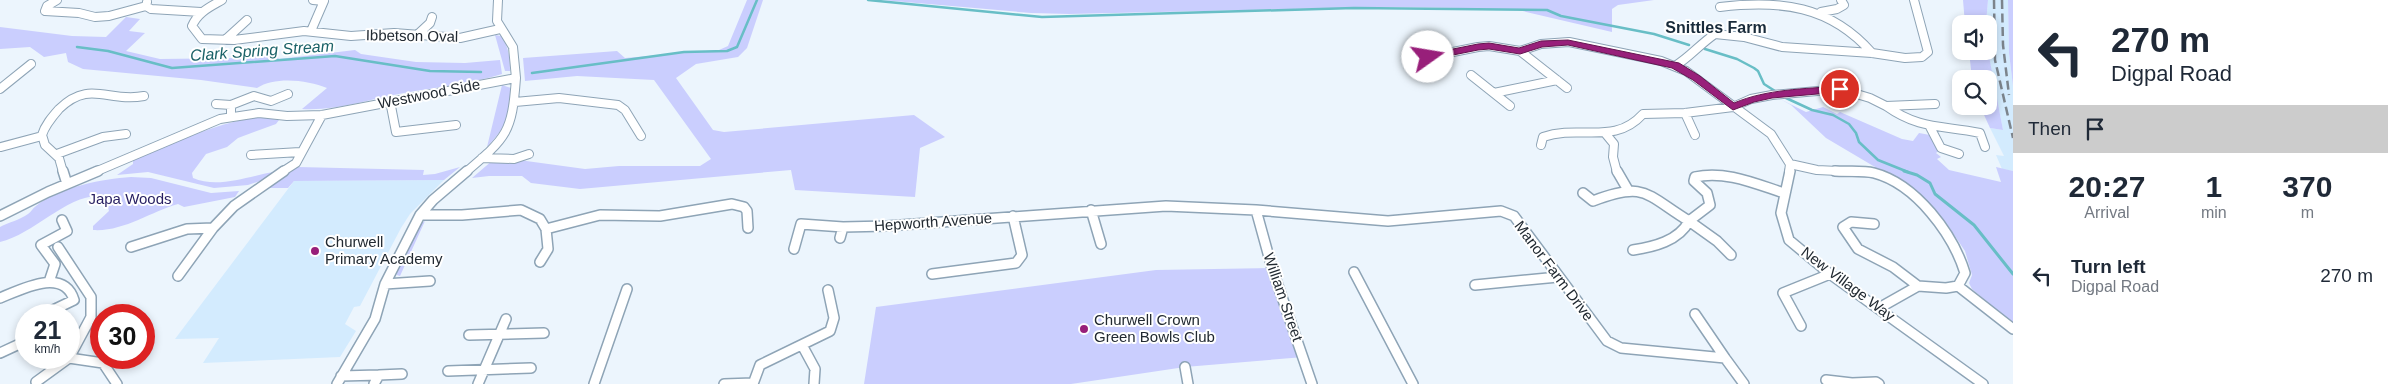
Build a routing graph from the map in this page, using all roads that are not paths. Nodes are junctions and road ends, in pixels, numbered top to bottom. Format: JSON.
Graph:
{"nodes":[{"id":1,"x":56,"y":0,"type":"edge"},
{"id":2,"x":222,"y":0,"type":"edge"},
{"id":3,"x":313,"y":0,"type":"edge"},
{"id":4,"x":498,"y":0,"type":"edge"},
{"id":5,"x":1841,"y":0,"type":"edge"},
{"id":6,"x":1914,"y":0,"type":"edge"},
{"id":7,"x":147,"y":3,"type":"edge"},
{"id":8,"x":1720,"y":7,"type":"dead end"},
{"id":9,"x":201,"y":12,"type":"junction"},
{"id":10,"x":1820,"y":12,"type":"junction"},
{"id":11,"x":432,"y":17,"type":"dead end"},
{"id":12,"x":247,"y":20,"type":"dead end"},
{"id":13,"x":500,"y":29,"type":"junction"},
{"id":14,"x":311,"y":31,"type":"junction"},
{"id":15,"x":416,"y":36,"type":"junction"},
{"id":16,"x":226,"y":40,"type":"junction"},
{"id":17,"x":1520,"y":51,"type":"junction"},
{"id":18,"x":1872,"y":53,"type":"junction"},
{"id":19,"x":1428,"y":57,"type":"dead end"},
{"id":20,"x":31,"y":64,"type":"dead end"},
{"id":21,"x":1676,"y":66,"type":"junction"},
{"id":22,"x":1471,"y":75,"type":"dead end"},
{"id":23,"x":516,"y":78,"type":"junction"},
{"id":24,"x":1557,"y":80,"type":"junction"},
{"id":25,"x":1567,"y":88,"type":"dead end"},
{"id":26,"x":0,"y":90,"type":"edge"},
{"id":27,"x":1494,"y":93,"type":"junction"},
{"id":28,"x":288,"y":94,"type":"dead end"},
{"id":29,"x":144,"y":96,"type":"dead end"},
{"id":30,"x":390,"y":101,"type":"junction"},
{"id":31,"x":516,"y":102,"type":"junction"},
{"id":32,"x":216,"y":104,"type":"dead end"},
{"id":33,"x":1935,"y":104,"type":"dead end"},
{"id":34,"x":231,"y":105,"type":"junction"},
{"id":35,"x":1510,"y":106,"type":"dead end"},
{"id":36,"x":1886,"y":106,"type":"junction"},
{"id":37,"x":1733,"y":107,"type":"junction"},
{"id":38,"x":1686,"y":113,"type":"junction"},
{"id":39,"x":322,"y":116,"type":"junction"},
{"id":40,"x":231,"y":117,"type":"junction"},
{"id":41,"x":456,"y":126,"type":"dead end"},
{"id":42,"x":1930,"y":127,"type":"junction"},
{"id":43,"x":121,"y":132,"type":"dead end"},
{"id":44,"x":1605,"y":133,"type":"junction"},
{"id":45,"x":1695,"y":135,"type":"dead end"},
{"id":46,"x":42,"y":136,"type":"junction"},
{"id":47,"x":641,"y":136,"type":"dead end"},
{"id":48,"x":1541,"y":145,"type":"dead end"},
{"id":49,"x":1,"y":147,"type":"edge"},
{"id":50,"x":1985,"y":147,"type":"dead end"},
{"id":51,"x":300,"y":152,"type":"junction"},
{"id":52,"x":57,"y":154,"type":"junction"},
{"id":53,"x":529,"y":154,"type":"dead end"},
{"id":54,"x":1959,"y":154,"type":"dead end"},
{"id":55,"x":251,"y":155,"type":"dead end"},
{"id":56,"x":482,"y":158,"type":"junction"},
{"id":57,"x":1790,"y":164,"type":"junction"},
{"id":58,"x":67,"y":184,"type":"junction"},
{"id":59,"x":1628,"y":190,"type":"junction"},
{"id":60,"x":1583,"y":193,"type":"dead end"},
{"id":61,"x":1784,"y":193,"type":"junction"},
{"id":62,"x":1091,"y":210,"type":"junction"},
{"id":63,"x":1256,"y":210,"type":"junction"},
{"id":64,"x":420,"y":215,"type":"junction"},
{"id":65,"x":0,"y":216,"type":"edge"},
{"id":66,"x":1013,"y":216,"type":"junction"},
{"id":67,"x":62,"y":220,"type":"dead end"},
{"id":68,"x":1689,"y":222,"type":"junction"},
{"id":69,"x":1874,"y":224,"type":"dead end"},
{"id":70,"x":843,"y":227,"type":"junction"},
{"id":71,"x":213,"y":228,"type":"junction"},
{"id":72,"x":748,"y":228,"type":"dead end"},
{"id":73,"x":546,"y":229,"type":"junction"},
{"id":74,"x":840,"y":238,"type":"dead end"},
{"id":75,"x":1101,"y":244,"type":"dead end"},
{"id":76,"x":58,"y":246,"type":"dead end"},
{"id":77,"x":131,"y":247,"type":"dead end"},
{"id":78,"x":794,"y":250,"type":"dead end"},
{"id":79,"x":1633,"y":250,"type":"dead end"},
{"id":80,"x":1731,"y":255,"type":"dead end"},
{"id":81,"x":540,"y":262,"type":"dead end"},
{"id":82,"x":1354,"y":272,"type":"dead end"},
{"id":83,"x":932,"y":274,"type":"dead end"},
{"id":84,"x":1830,"y":274,"type":"junction"},
{"id":85,"x":178,"y":276,"type":"dead end"},
{"id":86,"x":1558,"y":277,"type":"junction"},
{"id":87,"x":430,"y":281,"type":"dead end"},
{"id":88,"x":50,"y":282,"type":"junction"},
{"id":89,"x":385,"y":284,"type":"junction"},
{"id":90,"x":1475,"y":285,"type":"dead end"},
{"id":91,"x":1918,"y":286,"type":"junction"},
{"id":92,"x":1958,"y":286,"type":"junction"},
{"id":93,"x":627,"y":289,"type":"dead end"},
{"id":94,"x":828,"y":290,"type":"dead end"},
{"id":95,"x":0,"y":298,"type":"edge"},
{"id":96,"x":66,"y":304,"type":"edge"},
{"id":97,"x":1879,"y":308,"type":"junction"},
{"id":98,"x":1696,"y":314,"type":"dead end"},
{"id":99,"x":506,"y":319,"type":"dead end"},
{"id":100,"x":1801,"y":326,"type":"dead end"},
{"id":101,"x":2013,"y":329,"type":"edge"},
{"id":102,"x":544,"y":332,"type":"dead end"},
{"id":103,"x":468,"y":334,"type":"dead end"},
{"id":104,"x":500,"y":334,"type":"junction"},
{"id":105,"x":80,"y":338,"type":"edge"},
{"id":106,"x":802,"y":345,"type":"junction"},
{"id":107,"x":15,"y":346,"type":"edge"},
{"id":108,"x":0,"y":353,"type":"edge"},
{"id":109,"x":1725,"y":358,"type":"junction"},
{"id":110,"x":80,"y":360,"type":"edge"},
{"id":111,"x":1186,"y":367,"type":"dead end"},
{"id":112,"x":531,"y":368,"type":"dead end"},
{"id":113,"x":54,"y":369,"type":"edge"},
{"id":114,"x":485,"y":370,"type":"junction"},
{"id":115,"x":448,"y":371,"type":"dead end"},
{"id":116,"x":402,"y":374,"type":"dead end"},
{"id":117,"x":339,"y":380,"type":"edge"},
{"id":118,"x":376,"y":380,"type":"edge"},
{"id":119,"x":1826,"y":380,"type":"dead end"},
{"id":120,"x":36,"y":382,"type":"dead end"},
{"id":121,"x":117,"y":384,"type":"edge"},
{"id":122,"x":478,"y":384,"type":"edge"},
{"id":123,"x":594,"y":384,"type":"edge"},
{"id":124,"x":724,"y":384,"type":"edge"},
{"id":125,"x":753,"y":384,"type":"edge"},
{"id":126,"x":814,"y":384,"type":"edge"},
{"id":127,"x":1188,"y":384,"type":"edge"},
{"id":128,"x":1312,"y":384,"type":"edge"},
{"id":129,"x":1413,"y":384,"type":"edge"},
{"id":130,"x":1744,"y":384,"type":"edge"},
{"id":131,"x":1878,"y":384,"type":"edge"},
{"id":132,"x":1983,"y":384,"type":"edge"}],
"edges":[{"from":1,"to":7,"type":"street"},
{"from":2,"to":9,"type":"street"},
{"from":3,"to":14,"type":"street"},
{"from":4,"to":13,"type":"street"},
{"from":5,"to":10,"type":"street"},
{"from":6,"to":18,"type":"street"},
{"from":7,"to":9,"type":"street"},
{"from":8,"to":10,"type":"street"},
{"from":9,"to":16,"type":"street","name":"Ibbetson Oval"},
{"from":10,"to":18,"type":"street"},
{"from":11,"to":15,"type":"street"},
{"from":12,"to":16,"type":"street"},
{"from":13,"to":15,"type":"street","name":"Ibbetson Oval"},
{"from":13,"to":23,"type":"street"},
{"from":14,"to":15,"type":"street","name":"Ibbetson Oval"},
{"from":14,"to":16,"type":"street","name":"Ibbetson Oval"},
{"from":17,"to":19,"type":"street"},
{"from":17,"to":21,"type":"street"},
{"from":17,"to":24,"type":"street"},
{"from":18,"to":21,"type":"street"},
{"from":20,"to":26,"type":"street"},
{"from":21,"to":37,"type":"street"},
{"from":22,"to":27,"type":"street"},
{"from":23,"to":30,"type":"street","name":"Westwood Side"},
{"from":23,"to":31,"type":"street"},
{"from":24,"to":25,"type":"street"},
{"from":24,"to":27,"type":"street"},
{"from":27,"to":35,"type":"street"},
{"from":28,"to":34,"type":"street"},
{"from":29,"to":46,"type":"street"},
{"from":30,"to":39,"type":"street","name":"Westwood Side"},
{"from":30,"to":41,"type":"street"},
{"from":31,"to":47,"type":"street"},
{"from":31,"to":56,"type":"street"},
{"from":32,"to":34,"type":"street"},
{"from":33,"to":36,"type":"street"},
{"from":34,"to":40,"type":"street"},
{"from":36,"to":37,"type":"street"},
{"from":36,"to":42,"type":"street"},
{"from":37,"to":38,"type":"street"},
{"from":37,"to":57,"type":"street"},
{"from":38,"to":44,"type":"street"},
{"from":38,"to":45,"type":"street"},
{"from":39,"to":40,"type":"street","name":"Westwood Side"},
{"from":39,"to":51,"type":"street"},
{"from":40,"to":58,"type":"street","name":"Westwood Side"},
{"from":42,"to":50,"type":"street"},
{"from":42,"to":54,"type":"street"},
{"from":43,"to":52,"type":"street"},
{"from":44,"to":48,"type":"street"},
{"from":44,"to":59,"type":"street"},
{"from":46,"to":49,"type":"street"},
{"from":46,"to":52,"type":"street"},
{"from":51,"to":55,"type":"street"},
{"from":51,"to":71,"type":"street"},
{"from":52,"to":58,"type":"street"},
{"from":53,"to":56,"type":"street"},
{"from":56,"to":64,"type":"street"},
{"from":57,"to":61,"type":"street","name":"New Village Way"},
{"from":57,"to":92,"type":"street"},
{"from":58,"to":65,"type":"street","name":"Westwood Side"},
{"from":59,"to":60,"type":"street"},
{"from":59,"to":68,"type":"street"},
{"from":61,"to":68,"type":"street"},
{"from":61,"to":84,"type":"street","name":"New Village Way"},
{"from":62,"to":63,"type":"street","name":"Hepworth Avenue"},
{"from":62,"to":66,"type":"street","name":"Hepworth Avenue"},
{"from":62,"to":75,"type":"street"},
{"from":63,"to":86,"type":"street","name":"Manor Farm Drive"},
{"from":63,"to":128,"type":"street","name":"William Street"},
{"from":64,"to":73,"type":"street"},
{"from":64,"to":89,"type":"street"},
{"from":66,"to":70,"type":"street","name":"Hepworth Avenue"},
{"from":66,"to":83,"type":"street"},
{"from":67,"to":88,"type":"street"},
{"from":68,"to":79,"type":"street"},
{"from":68,"to":80,"type":"street"},
{"from":69,"to":91,"type":"street"},
{"from":70,"to":74,"type":"street"},
{"from":70,"to":78,"type":"street","name":"Hepworth Avenue"},
{"from":71,"to":77,"type":"street"},
{"from":71,"to":85,"type":"street"},
{"from":72,"to":73,"type":"street"},
{"from":73,"to":81,"type":"street"},
{"from":76,"to":105,"type":"street"},
{"from":82,"to":129,"type":"street"},
{"from":84,"to":97,"type":"street","name":"New Village Way"},
{"from":84,"to":100,"type":"street"},
{"from":86,"to":90,"type":"street"},
{"from":86,"to":109,"type":"street","name":"Manor Farm Drive"},
{"from":87,"to":89,"type":"street"},
{"from":88,"to":95,"type":"street"},
{"from":88,"to":96,"type":"street"},
{"from":89,"to":117,"type":"street"},
{"from":91,"to":92,"type":"street"},
{"from":91,"to":97,"type":"street"},
{"from":92,"to":101,"type":"street"},
{"from":93,"to":123,"type":"street"},
{"from":94,"to":106,"type":"street"},
{"from":97,"to":132,"type":"street","name":"New Village Way"},
{"from":98,"to":109,"type":"street"},
{"from":99,"to":104,"type":"street"},
{"from":102,"to":104,"type":"street"},
{"from":103,"to":104,"type":"street"},
{"from":104,"to":114,"type":"street"},
{"from":106,"to":125,"type":"street"},
{"from":106,"to":126,"type":"street"},
{"from":107,"to":108,"type":"street"},
{"from":109,"to":130,"type":"street"},
{"from":110,"to":121,"type":"street"},
{"from":111,"to":127,"type":"street"},
{"from":112,"to":114,"type":"street"},
{"from":113,"to":120,"type":"street"},
{"from":114,"to":115,"type":"street"},
{"from":114,"to":122,"type":"street"},
{"from":116,"to":118,"type":"street"},
{"from":117,"to":118,"type":"street"},
{"from":119,"to":131,"type":"street"},
{"from":124,"to":125,"type":"street"}]}
